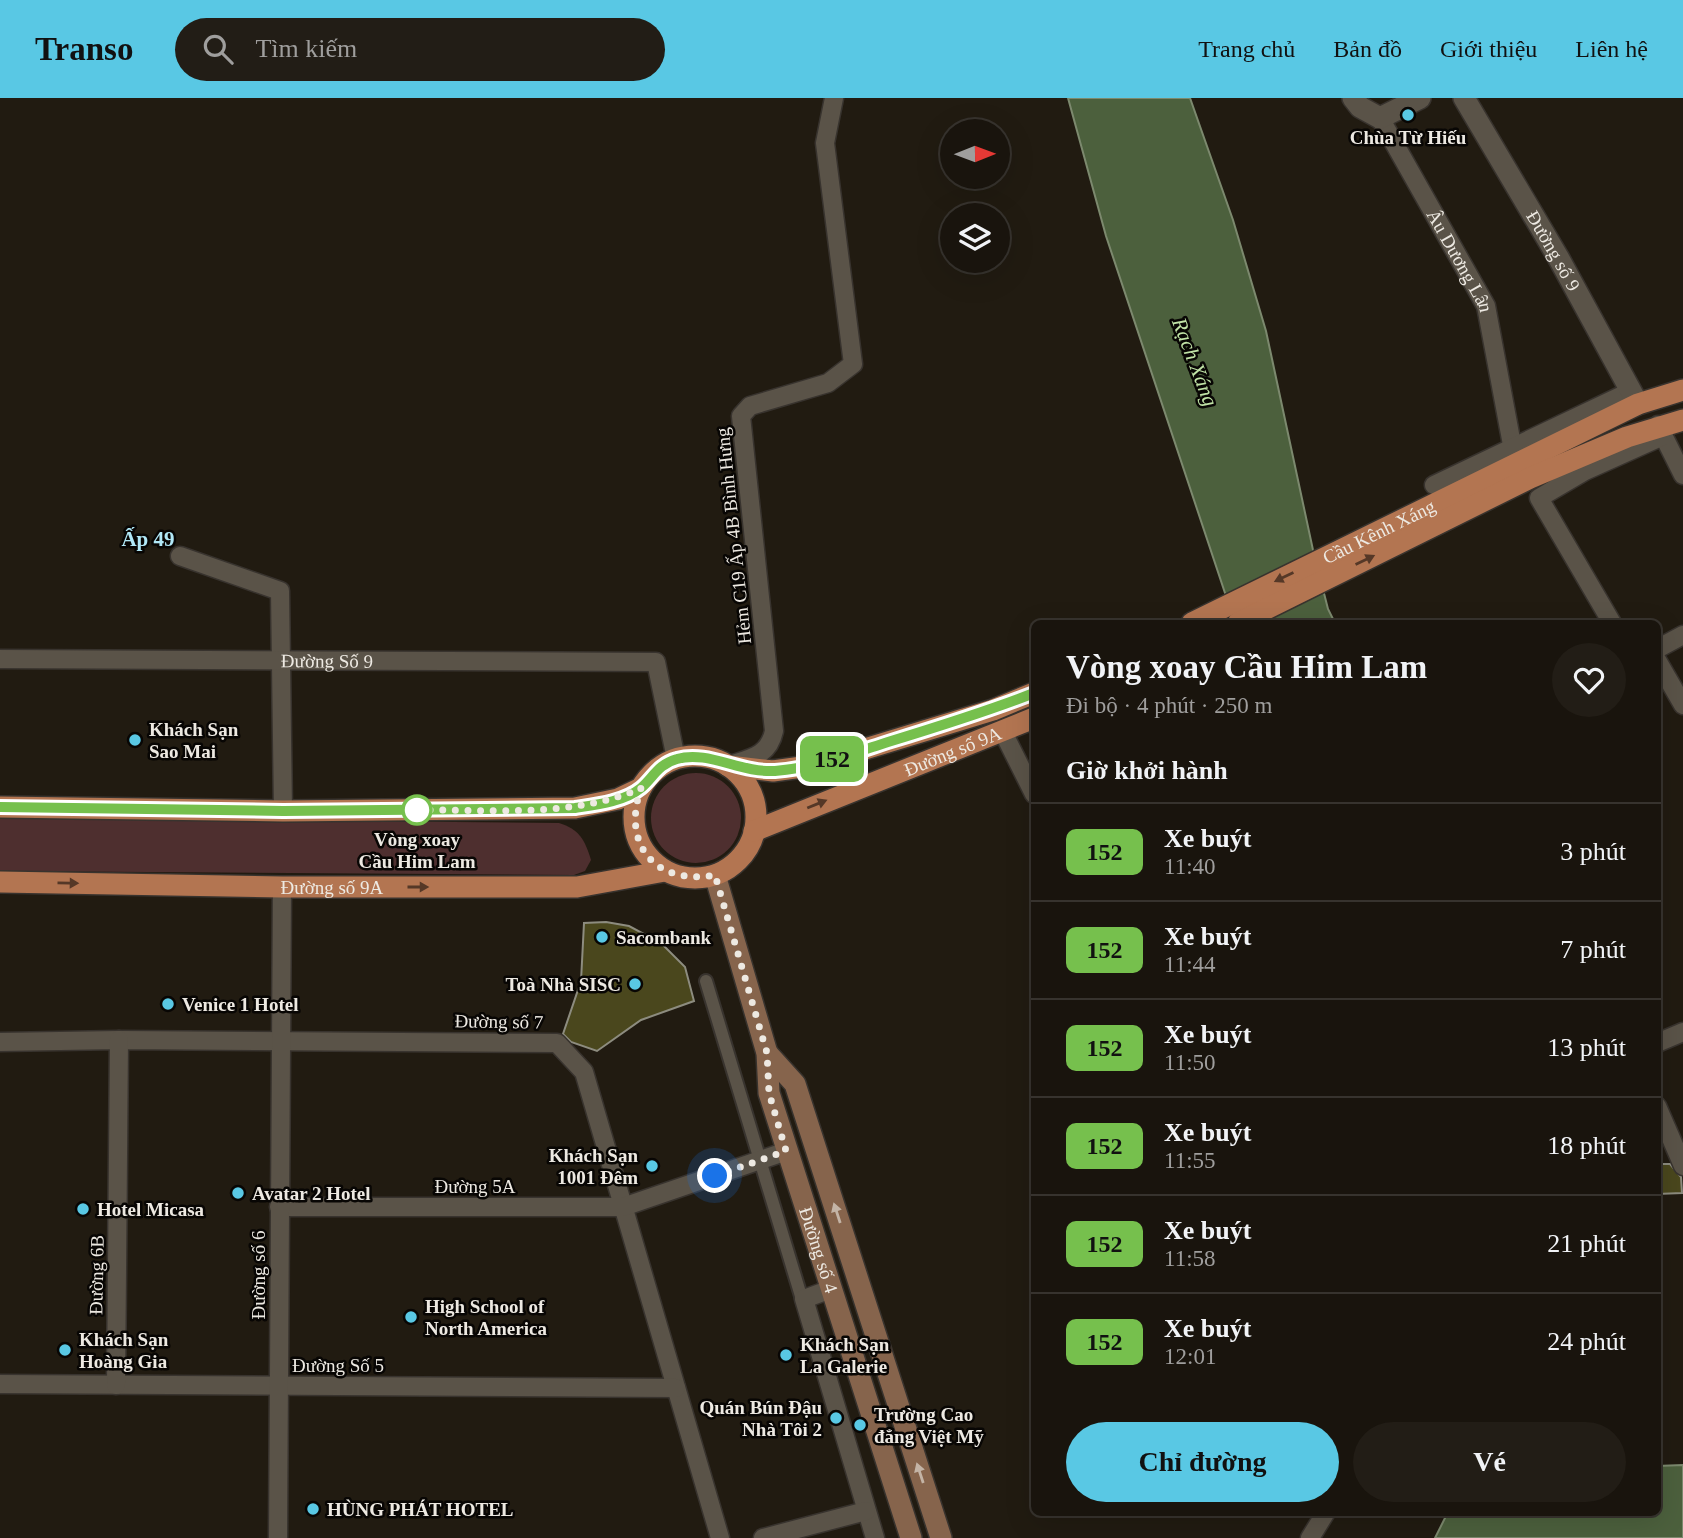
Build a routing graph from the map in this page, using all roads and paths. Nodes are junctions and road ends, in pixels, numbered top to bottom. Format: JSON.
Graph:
{"nodes":[{"id":1,"x":834,"y":98,"type":"edge"},
{"id":2,"x":1353,"y":98,"type":"edge"},
{"id":3,"x":1420,"y":98,"type":"edge"},
{"id":4,"x":1464,"y":98,"type":"edge"},
{"id":5,"x":1380,"y":118,"type":"junction"},
{"id":6,"x":1683,"y":390,"type":"edge"},
{"id":7,"x":1634,"y":397,"type":"junction"},
{"id":8,"x":1683,"y":420,"type":"edge"},
{"id":9,"x":1660,"y":431,"type":"junction"},
{"id":10,"x":1569,"y":449,"type":"junction"},
{"id":11,"x":1513,"y":450,"type":"junction"},
{"id":12,"x":1683,"y":475,"type":"edge"},
{"id":13,"x":1434,"y":485,"type":"dead end"},
{"id":14,"x":180,"y":556,"type":"dead end"},
{"id":15,"x":1198,"y":620,"type":"edge"},
{"id":16,"x":1244,"y":620,"type":"edge"},
{"id":17,"x":1610,"y":620,"type":"edge"},
{"id":18,"x":1683,"y":635,"type":"edge"},
{"id":19,"x":1661,"y":647,"type":"edge"},
{"id":20,"x":0,"y":659,"type":"edge"},
{"id":21,"x":281,"y":660,"type":"junction"},
{"id":22,"x":1661,"y":667,"type":"edge"},
{"id":23,"x":1031,"y":694,"type":"edge"},
{"id":24,"x":1683,"y":705,"type":"edge"},
{"id":25,"x":1031,"y":719,"type":"edge"},
{"id":26,"x":1003,"y":732,"type":"junction"},
{"id":27,"x":676,"y":759,"type":"junction"},
{"id":28,"x":729,"y":766,"type":"junction"},
{"id":29,"x":641,"y":788,"type":"junction"},
{"id":30,"x":1031,"y":788,"type":"edge"},
{"id":31,"x":0,"y":807,"type":"edge"},
{"id":32,"x":283,"y":811,"type":"junction"},
{"id":33,"x":754,"y":831,"type":"junction"},
{"id":34,"x":665,"y":871,"type":"junction"},
{"id":35,"x":715,"y":875,"type":"junction"},
{"id":36,"x":0,"y":882,"type":"edge"},
{"id":37,"x":282,"y":887,"type":"junction"},
{"id":38,"x":706,"y":981,"type":"dead end"},
{"id":39,"x":1683,"y":1032,"type":"edge"},
{"id":40,"x":119,"y":1040,"type":"junction"},
{"id":41,"x":282,"y":1040,"type":"junction"},
{"id":42,"x":1661,"y":1041,"type":"edge"},
{"id":43,"x":0,"y":1042,"type":"edge"},
{"id":44,"x":767,"y":1053,"type":"junction"},
{"id":45,"x":1661,"y":1115,"type":"edge"},
{"id":46,"x":786,"y":1151,"type":"junction"},
{"id":47,"x":760,"y":1160,"type":"junction"},
{"id":48,"x":1683,"y":1166,"type":"edge"},
{"id":49,"x":279,"y":1207,"type":"junction"},
{"id":50,"x":624,"y":1207,"type":"junction"},
{"id":51,"x":831,"y":1289,"type":"junction"},
{"id":52,"x":0,"y":1384,"type":"edge"},
{"id":53,"x":116,"y":1385,"type":"junction"},
{"id":54,"x":278,"y":1385,"type":"junction"},
{"id":55,"x":676,"y":1388,"type":"junction"},
{"id":56,"x":866,"y":1511,"type":"junction"},
{"id":57,"x":1324,"y":1516,"type":"edge"},
{"id":58,"x":278,"y":1538,"type":"edge"},
{"id":59,"x":720,"y":1538,"type":"edge"},
{"id":60,"x":763,"y":1538,"type":"edge"},
{"id":61,"x":875,"y":1538,"type":"edge"},
{"id":62,"x":912,"y":1538,"type":"edge"},
{"id":63,"x":941,"y":1538,"type":"edge"},
{"id":64,"x":1310,"y":1538,"type":"edge"}],
"edges":[{"from":1,"to":28,"type":"street","name":"Hẻm C19 Ấp 4B Bình Hưng"},
{"from":2,"to":5,"type":"street","name":"Âu Dương Lân"},
{"from":3,"to":5,"type":"street"},
{"from":4,"to":7,"type":"street","name":"Đường số 9"},
{"from":5,"to":11,"type":"street","name":"Âu Dương Lân"},
{"from":6,"to":7,"type":"main road"},
{"from":7,"to":10,"type":"main road"},
{"from":7,"to":11,"type":"street"},
{"from":8,"to":9,"type":"main road"},
{"from":9,"to":10,"type":"main road"},
{"from":9,"to":12,"type":"street"},
{"from":9,"to":17,"type":"street"},
{"from":10,"to":15,"type":"main road","name":"Cầu Kênh Xáng","one_way":true},
{"from":16,"to":10,"type":"main road","name":"Cầu Kênh Xáng","one_way":true},
{"from":11,"to":13,"type":"street"},
{"from":14,"to":21,"type":"street"},
{"from":18,"to":19,"type":"street"},
{"from":20,"to":21,"type":"street","name":"Đường Số 9"},
{"from":21,"to":27,"type":"street","name":"Đường Số 9"},
{"from":21,"to":32,"type":"street"},
{"from":22,"to":24,"type":"street"},
{"from":23,"to":28,"type":"main road","name":"Đường số 9A"},
{"from":25,"to":26,"type":"main road","name":"Đường số 9A"},
{"from":26,"to":30,"type":"street"},
{"from":33,"to":26,"type":"main road","name":"Đường số 9A","one_way":true},
{"from":27,"to":28,"type":"main road"},
{"from":27,"to":29,"type":"main road"},
{"from":28,"to":33,"type":"main road"},
{"from":29,"to":32,"type":"main road"},
{"from":29,"to":34,"type":"main road"},
{"from":31,"to":32,"type":"main road"},
{"from":33,"to":35,"type":"main road"},
{"from":34,"to":35,"type":"main road"},
{"from":37,"to":34,"type":"main road","name":"Đường số 9A","one_way":true},
{"from":35,"to":44,"type":"main road","name":"Đường số 4"},
{"from":36,"to":37,"type":"main road","name":"Đường số 9A","one_way":true},
{"from":37,"to":41,"type":"street","name":"Đường số 6"},
{"from":38,"to":47,"type":"street"},
{"from":39,"to":42,"type":"street"},
{"from":40,"to":41,"type":"street","name":"Đường số 7"},
{"from":40,"to":43,"type":"street","name":"Đường số 7"},
{"from":40,"to":53,"type":"street","name":"Đường 6B"},
{"from":41,"to":49,"type":"street","name":"Đường số 6"},
{"from":41,"to":50,"type":"street","name":"Đường số 7"},
{"from":44,"to":46,"type":"main road","name":"Đường số 4"},
{"from":63,"to":44,"type":"main road","name":"Đường số 4","one_way":true},
{"from":45,"to":48,"type":"street"},
{"from":46,"to":47,"type":"street","name":"Đường 5A"},
{"from":46,"to":51,"type":"main road","name":"Đường số 4"},
{"from":47,"to":50,"type":"street","name":"Đường 5A"},
{"from":47,"to":56,"type":"street"},
{"from":49,"to":50,"type":"street","name":"Đường 5A"},
{"from":49,"to":54,"type":"street","name":"Đường số 6"},
{"from":50,"to":55,"type":"street","name":"Đường số 7"},
{"from":51,"to":56,"type":"street","name":"Đường số 4"},
{"from":51,"to":62,"type":"main road"},
{"from":52,"to":53,"type":"street","name":"Đường Số 5"},
{"from":53,"to":54,"type":"street","name":"Đường Số 5"},
{"from":54,"to":55,"type":"street","name":"Đường Số 5"},
{"from":54,"to":58,"type":"street","name":"Đường số 6"},
{"from":55,"to":59,"type":"street","name":"Đường số 7"},
{"from":56,"to":60,"type":"street"},
{"from":56,"to":61,"type":"street"},
{"from":57,"to":64,"type":"street"}]}
